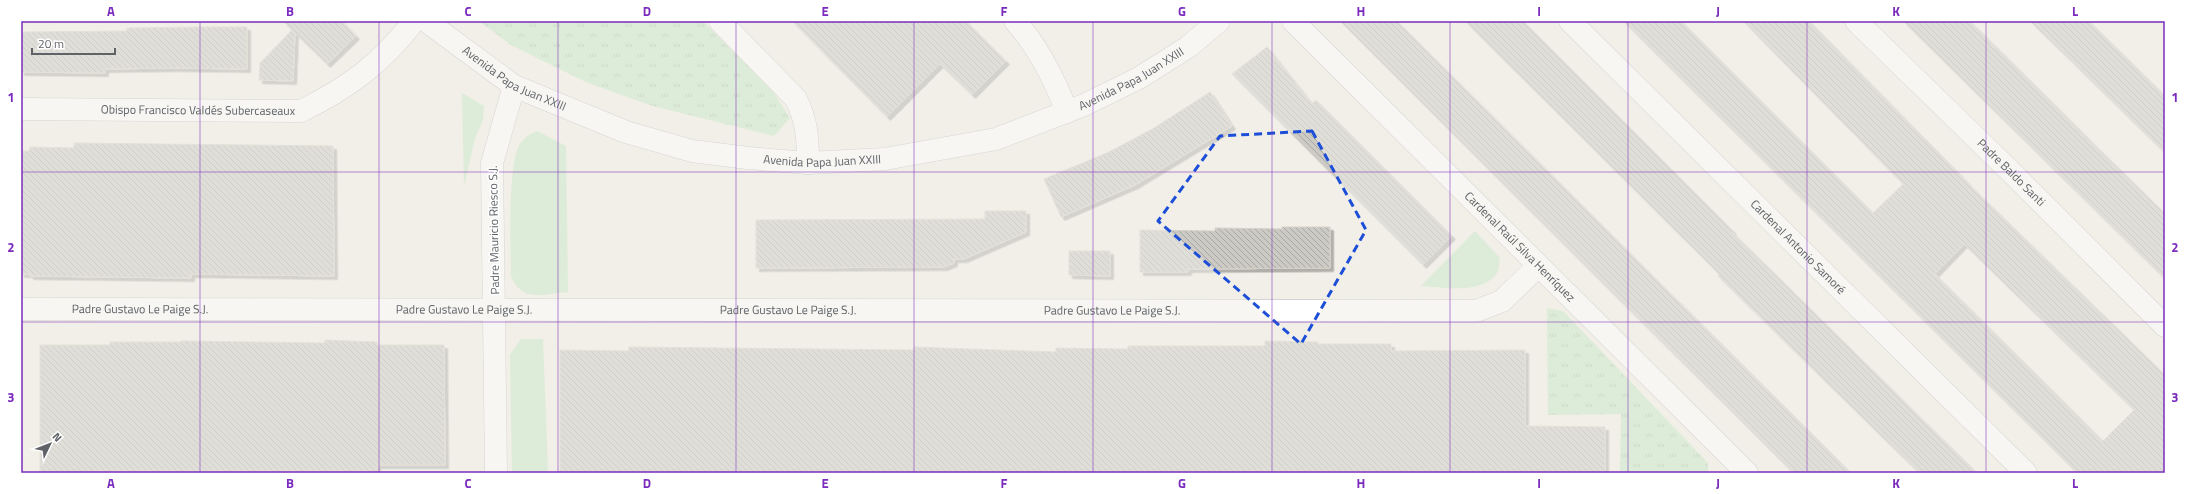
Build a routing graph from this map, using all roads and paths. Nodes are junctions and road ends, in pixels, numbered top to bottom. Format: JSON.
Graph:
{"nodes":[{"id":1,"x":414,"y":21,"type":"edge"},
{"id":2,"x":426,"y":21,"type":"edge"},
{"id":3,"x":720,"y":21,"type":"edge"},
{"id":4,"x":1015,"y":21,"type":"edge"},
{"id":5,"x":1219,"y":21,"type":"edge"},
{"id":6,"x":1293,"y":21,"type":"edge"},
{"id":7,"x":1570,"y":21,"type":"edge"},
{"id":8,"x":1856,"y":21,"type":"edge"},
{"id":9,"x":514,"y":86,"type":"junction"},
{"id":10,"x":21,"y":109,"type":"edge"},
{"id":11,"x":1067,"y":112,"type":"junction"},
{"id":12,"x":808,"y":163,"type":"junction"},
{"id":13,"x":1538,"y":266,"type":"junction"},
{"id":14,"x":21,"y":309,"type":"edge"},
{"id":15,"x":495,"y":310,"type":"junction"},
{"id":16,"x":2165,"y":326,"type":"edge"},
{"id":17,"x":1740,"y":471,"type":"edge"},
{"id":18,"x":496,"y":473,"type":"edge"},
{"id":19,"x":2026,"y":473,"type":"edge"}],
"edges":[{"from":1,"to":10,"type":"street","name":"Obispo Francisco Valdés Subercaseaux"},
{"from":2,"to":9,"type":"street","name":"Avenida Papa Juan XXIII"},
{"from":3,"to":12,"type":"street"},
{"from":4,"to":11,"type":"street"},
{"from":5,"to":11,"type":"street","name":"Avenida Papa Juan XXIII"},
{"from":6,"to":13,"type":"street","name":"Cardenal Raúl Silva Henríquez"},
{"from":7,"to":19,"type":"street","name":"Cardenal Antonio Samoré"},
{"from":8,"to":16,"type":"street","name":"Padre Baldo Santi"},
{"from":9,"to":12,"type":"street","name":"Avenida Papa Juan XXIII"},
{"from":9,"to":15,"type":"street","name":"Padre Mauricio Riesco S.J."},
{"from":11,"to":12,"type":"street","name":"Avenida Papa Juan XXIII"},
{"from":13,"to":15,"type":"street","name":"Padre Gustavo Le Paige S.J."},
{"from":13,"to":17,"type":"street","name":"Cardenal Raúl Silva Henríquez"},
{"from":14,"to":15,"type":"street","name":"Padre Gustavo Le Paige S.J."},
{"from":15,"to":18,"type":"street","name":"Padre Mauricio Riesco S.J."}]}
